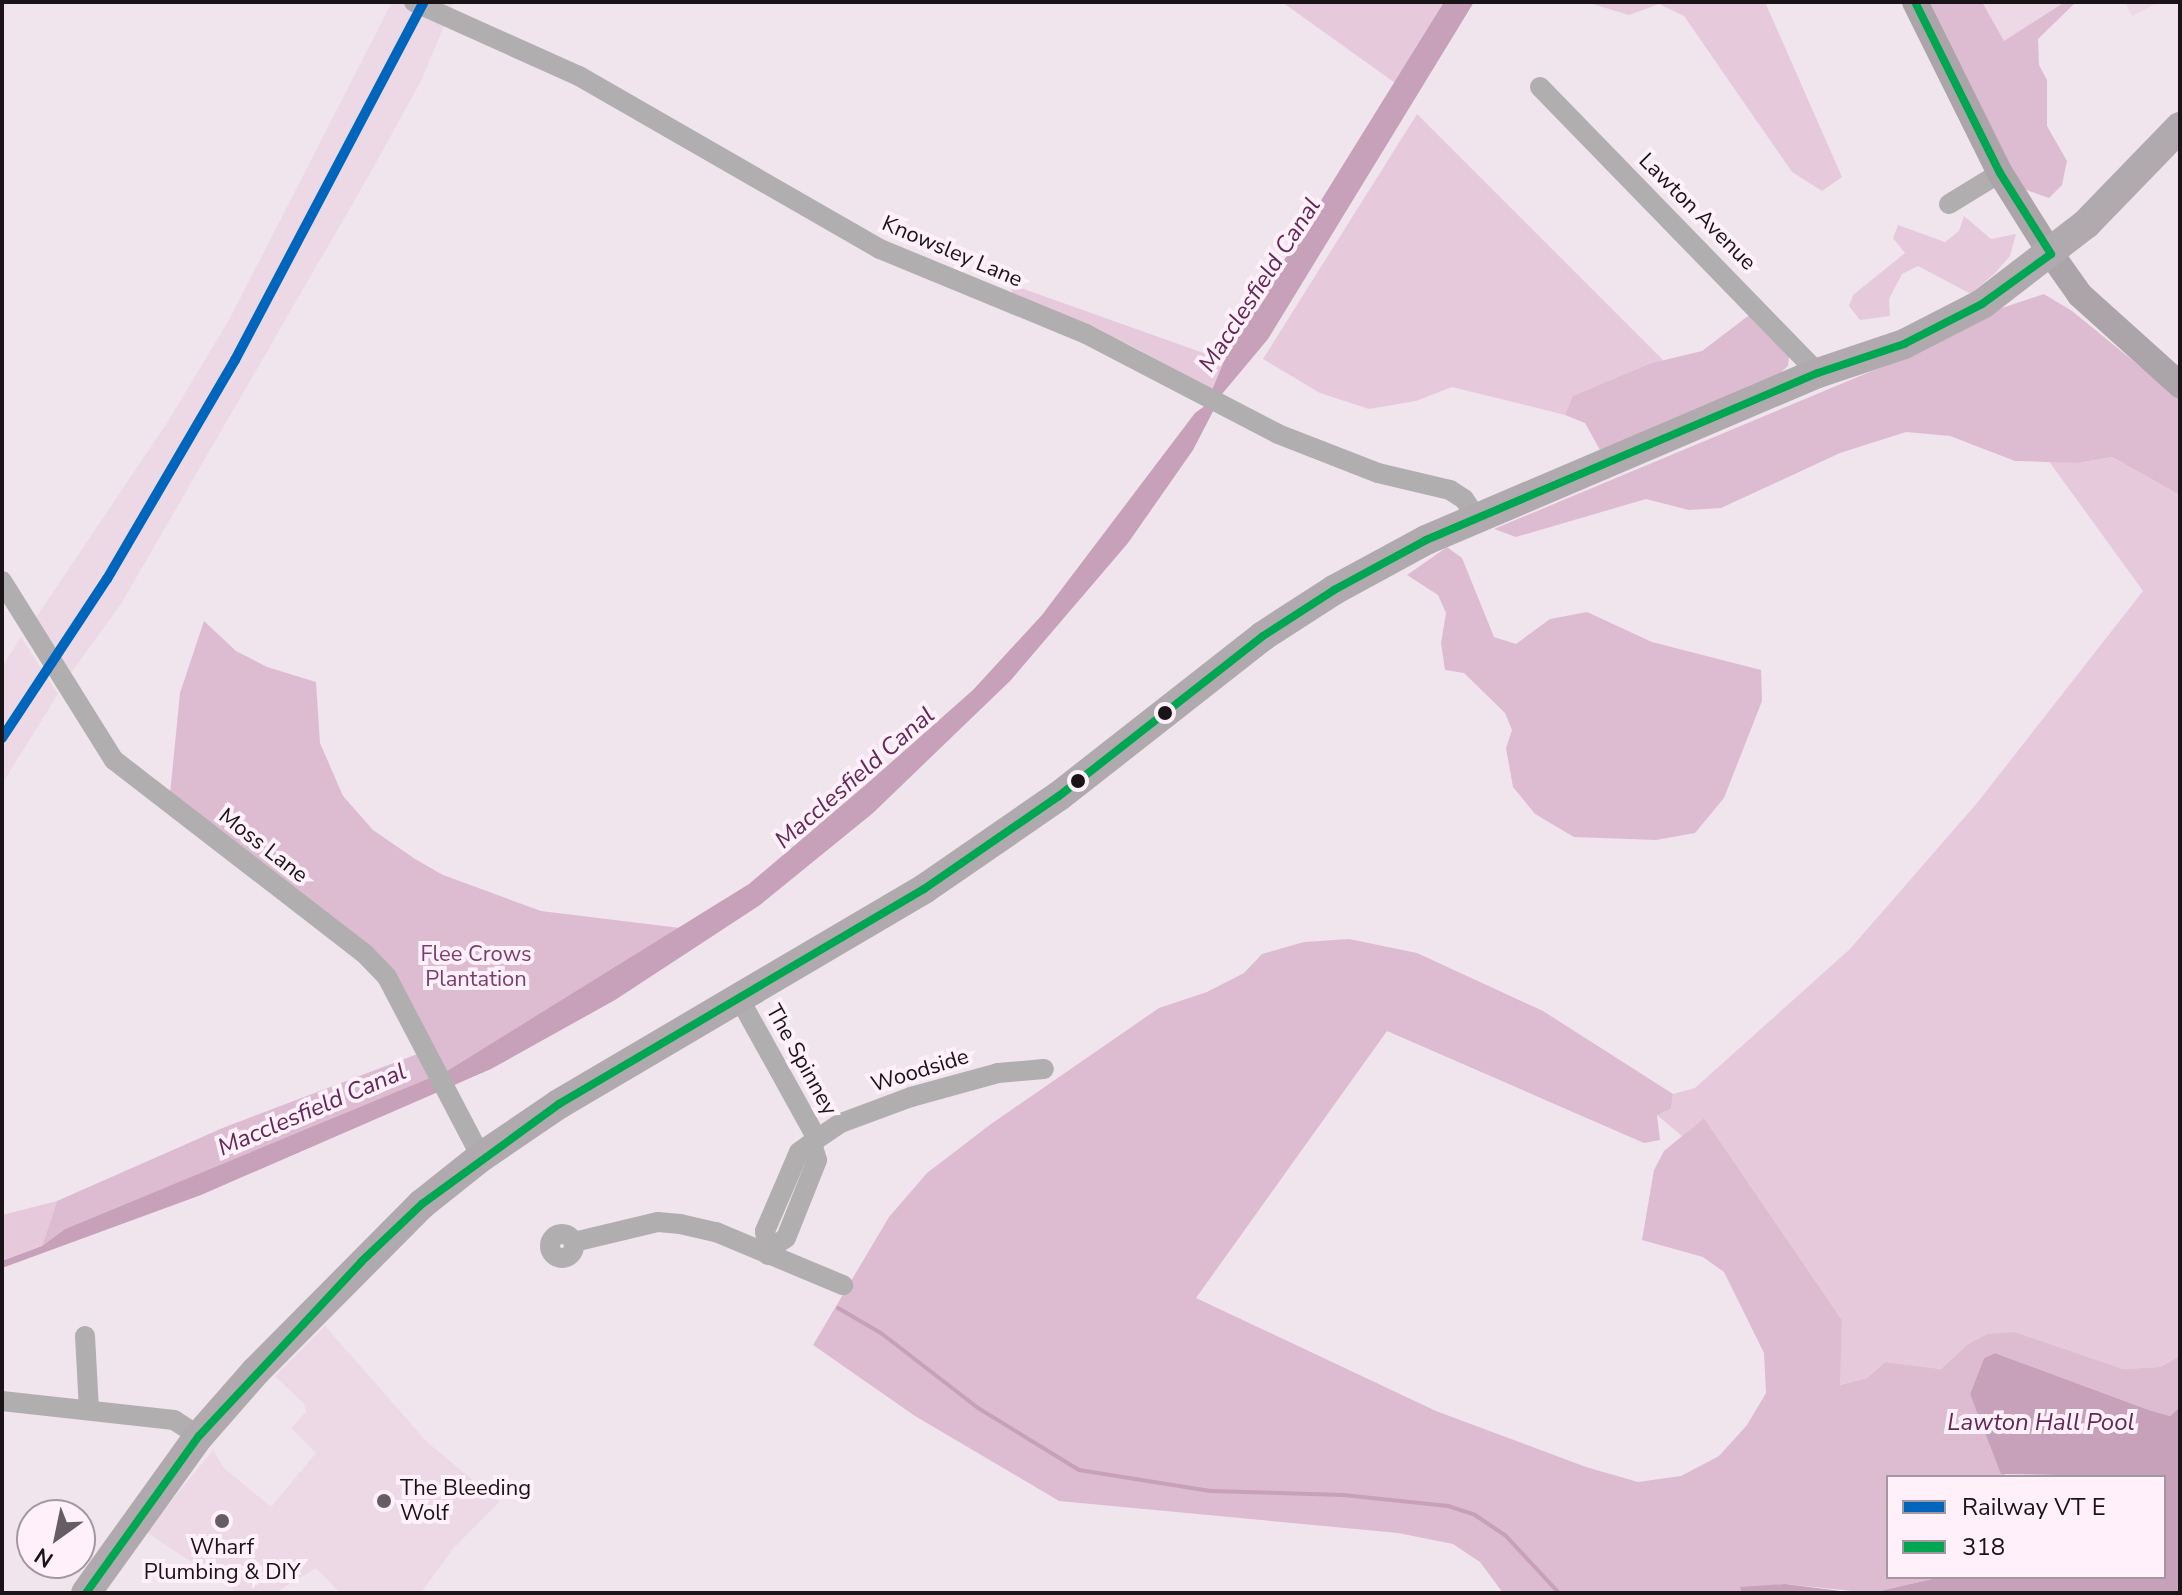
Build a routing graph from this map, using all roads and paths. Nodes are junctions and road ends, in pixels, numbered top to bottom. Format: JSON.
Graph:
{"nodes":[{"id":1,"x":414,"y":2,"type":"edge"},
{"id":2,"x":1915,"y":2,"type":"edge"},
{"id":3,"x":1540,"y":87,"type":"dead end"},
{"id":4,"x":2180,"y":127,"type":"edge"},
{"id":5,"x":2000,"y":173,"type":"junction"},
{"id":6,"x":1949,"y":204,"type":"dead end"},
{"id":7,"x":2051,"y":254,"type":"junction"},
{"id":8,"x":1818,"y":373,"type":"junction"},
{"id":9,"x":2180,"y":385,"type":"edge"},
{"id":10,"x":1479,"y":521,"type":"junction"},
{"id":11,"x":2,"y":581,"type":"edge"},
{"id":12,"x":739,"y":998,"type":"junction"},
{"id":13,"x":1044,"y":1069,"type":"dead end"},
{"id":14,"x":814,"y":1141,"type":"junction"},
{"id":15,"x":481,"y":1157,"type":"junction"},
{"id":16,"x":574,"y":1242,"type":"dead end"},
{"id":17,"x":769,"y":1252,"type":"junction"},
{"id":18,"x":843,"y":1285,"type":"dead end"},
{"id":19,"x":86,"y":1336,"type":"dead end"},
{"id":20,"x":2,"y":1401,"type":"edge"},
{"id":21,"x":89,"y":1410,"type":"junction"},
{"id":22,"x":199,"y":1436,"type":"junction"},
{"id":23,"x":86,"y":1593,"type":"edge"}],
"edges":[{"from":1,"to":10,"type":"street","name":"Knowsley Lane"},
{"from":2,"to":5,"type":"main road"},
{"from":3,"to":8,"type":"street","name":"Lawton Avenue"},
{"from":4,"to":7,"type":"highway"},
{"from":5,"to":6,"type":"street"},
{"from":5,"to":7,"type":"main road"},
{"from":7,"to":8,"type":"highway"},
{"from":7,"to":9,"type":"main road"},
{"from":8,"to":10,"type":"highway"},
{"from":10,"to":12,"type":"highway"},
{"from":11,"to":15,"type":"street","name":"Moss Lane"},
{"from":12,"to":14,"type":"street","name":"The Spinney"},
{"from":12,"to":15,"type":"highway"},
{"from":13,"to":14,"type":"street","name":"Woodside"},
{"from":14,"to":17,"type":"street","name":"The Spinney"},
{"from":15,"to":22,"type":"highway"},
{"from":16,"to":17,"type":"street"},
{"from":17,"to":18,"type":"street"},
{"from":19,"to":21,"type":"street"},
{"from":20,"to":21,"type":"street"},
{"from":21,"to":22,"type":"street"},
{"from":22,"to":23,"type":"highway"}]}
